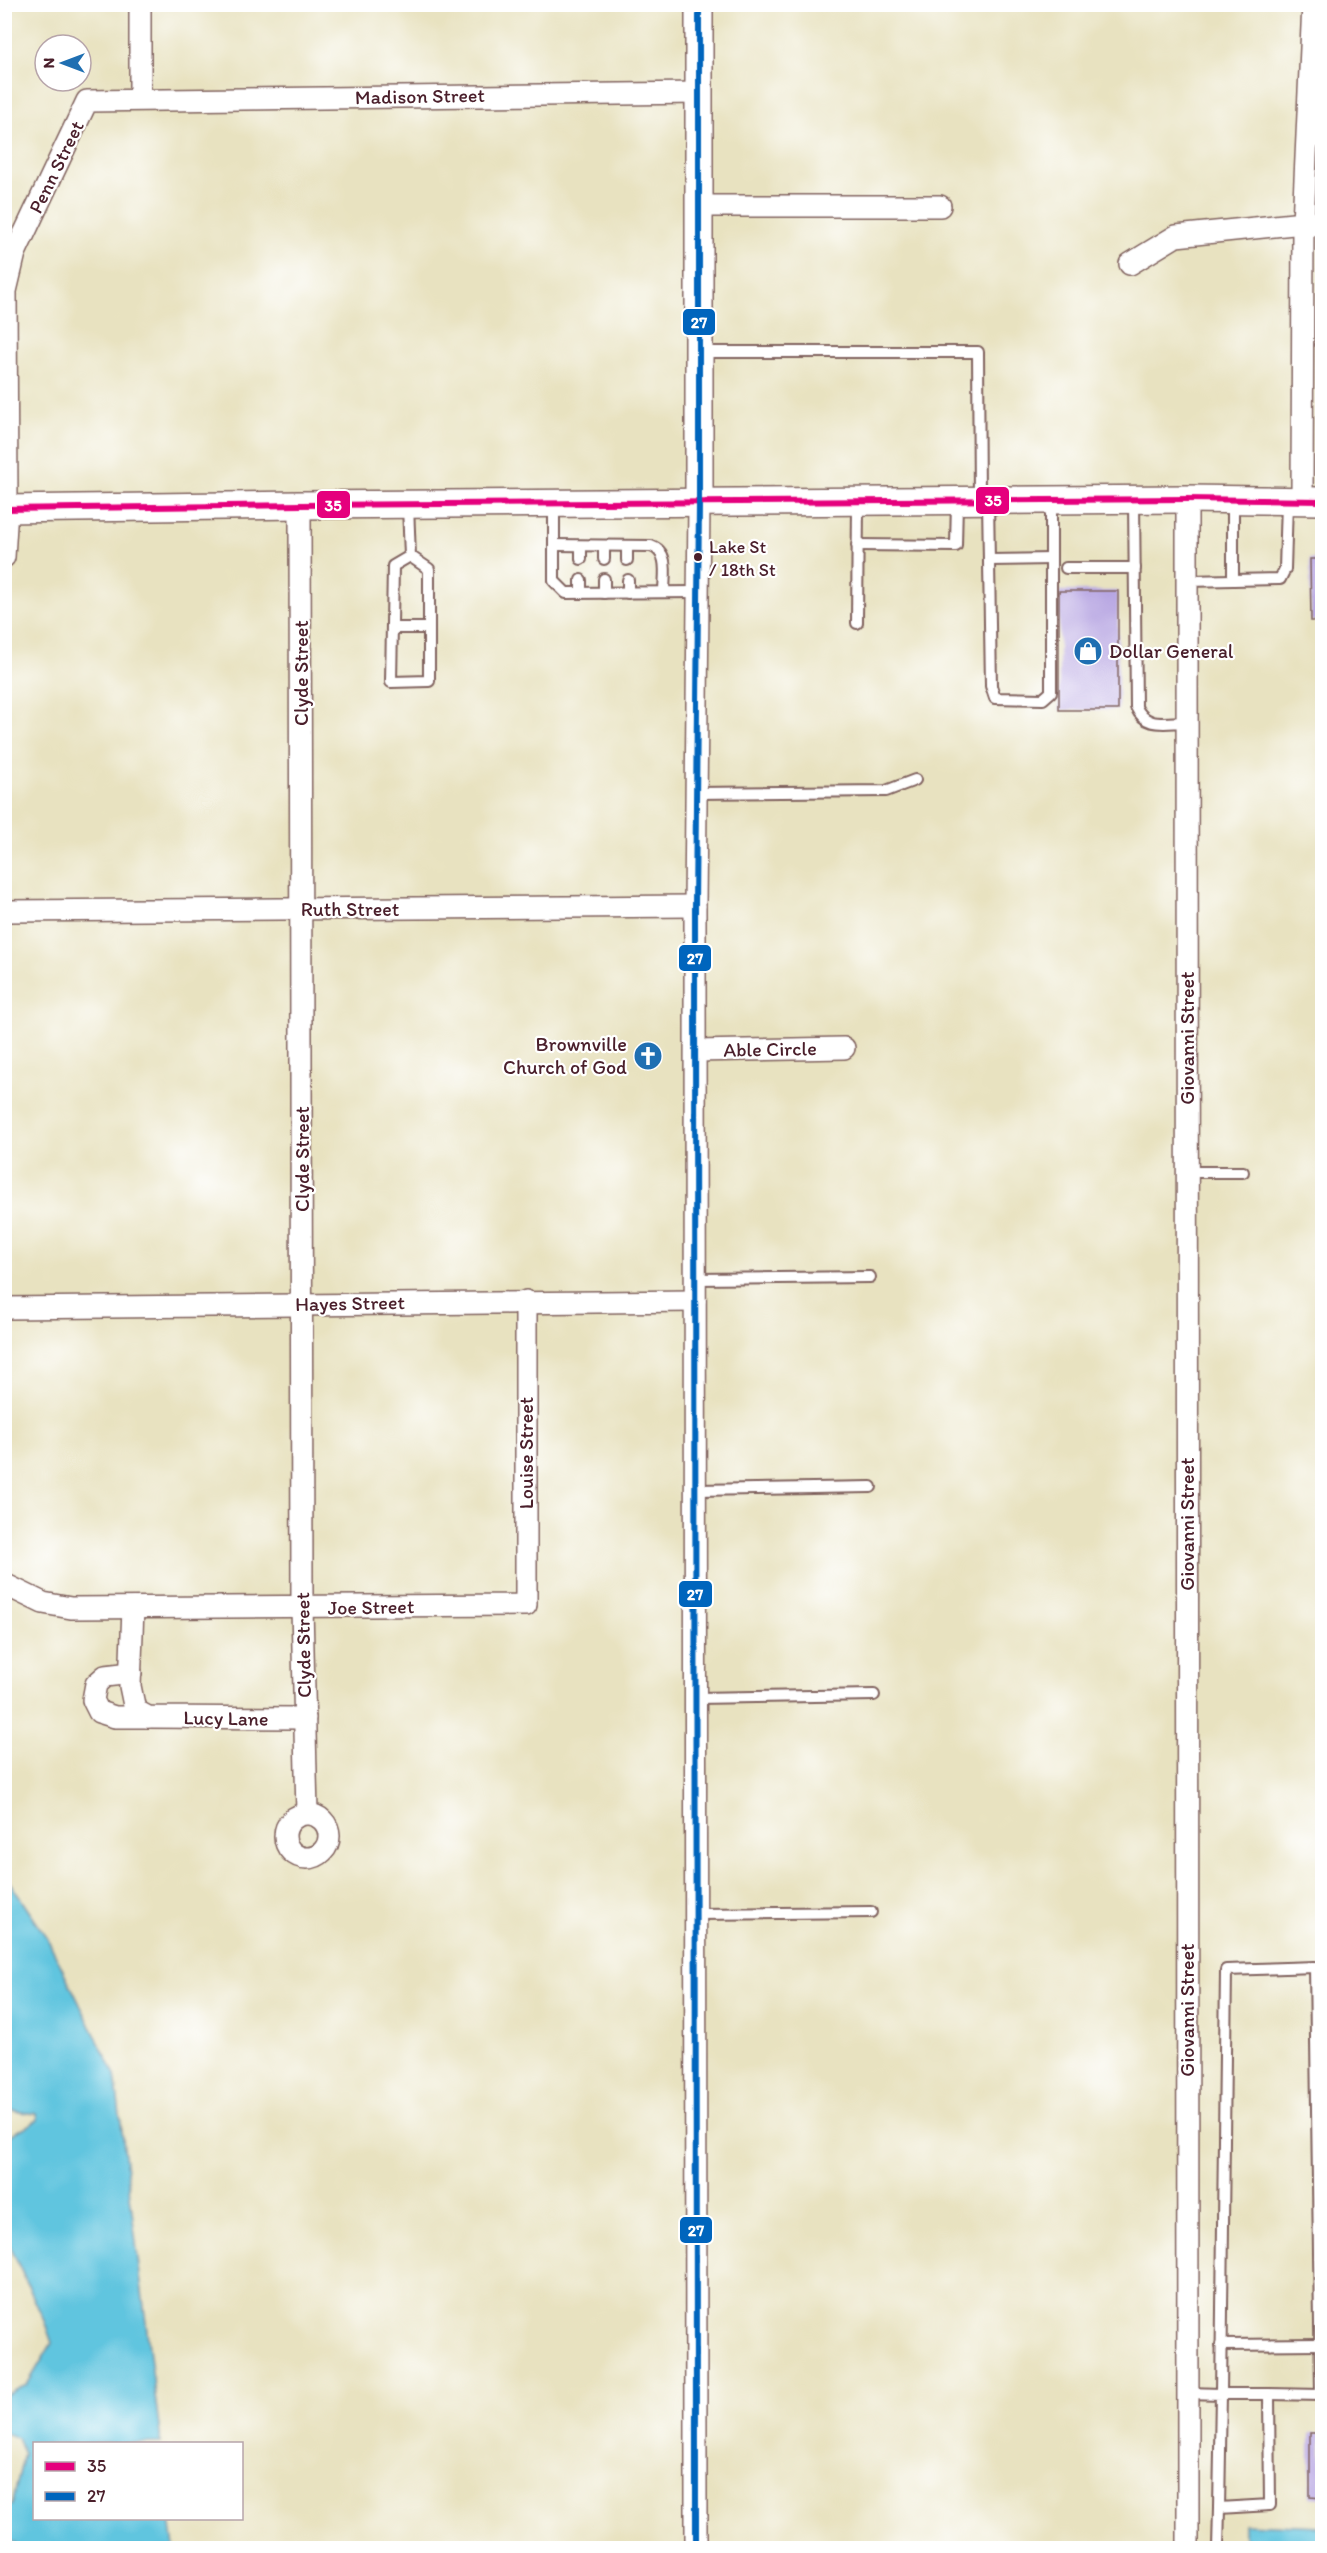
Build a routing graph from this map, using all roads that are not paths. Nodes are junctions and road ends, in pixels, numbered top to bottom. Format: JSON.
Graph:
{"nodes":[{"id":1,"x":140,"y":4,"type":"edge"},
{"id":2,"x":699,"y":4,"type":"edge"},
{"id":3,"x":1313,"y":4,"type":"edge"},
{"id":4,"x":699,"y":93,"type":"junction"},
{"id":5,"x":140,"y":99,"type":"junction"},
{"id":6,"x":699,"y":206,"type":"junction"},
{"id":7,"x":940,"y":206,"type":"dead end"},
{"id":8,"x":1313,"y":224,"type":"edge"},
{"id":9,"x":1130,"y":264,"type":"dead end"},
{"id":10,"x":699,"y":352,"type":"junction"},
{"id":11,"x":1134,"y":499,"type":"junction"},
{"id":12,"x":1187,"y":499,"type":"junction"},
{"id":13,"x":1233,"y":499,"type":"junction"},
{"id":14,"x":974,"y":500,"type":"junction"},
{"id":15,"x":1051,"y":500,"type":"junction"},
{"id":16,"x":858,"y":501,"type":"junction"},
{"id":17,"x":1304,"y":501,"type":"edge"},
{"id":18,"x":554,"y":503,"type":"junction"},
{"id":19,"x":699,"y":503,"type":"junction"},
{"id":20,"x":408,"y":504,"type":"junction"},
{"id":21,"x":300,"y":505,"type":"junction"},
{"id":22,"x":6,"y":509,"type":"edge"},
{"id":23,"x":554,"y":545,"type":"junction"},
{"id":24,"x":857,"y":545,"type":"junction"},
{"id":25,"x":581,"y":546,"type":"junction"},
{"id":26,"x":604,"y":546,"type":"junction"},
{"id":27,"x":627,"y":546,"type":"junction"},
{"id":28,"x":410,"y":556,"type":"junction"},
{"id":29,"x":4,"y":557,"type":"edge"},
{"id":30,"x":581,"y":559,"type":"dead end"},
{"id":31,"x":604,"y":559,"type":"dead end"},
{"id":32,"x":1051,"y":559,"type":"junction"},
{"id":33,"x":627,"y":560,"type":"dead end"},
{"id":34,"x":989,"y":560,"type":"junction"},
{"id":35,"x":1066,"y":568,"type":"dead end"},
{"id":36,"x":1135,"y":568,"type":"junction"},
{"id":37,"x":604,"y":579,"type":"dead end"},
{"id":38,"x":581,"y":580,"type":"dead end"},
{"id":39,"x":628,"y":580,"type":"dead end"},
{"id":40,"x":1233,"y":580,"type":"junction"},
{"id":41,"x":1187,"y":581,"type":"junction"},
{"id":42,"x":664,"y":592,"type":"junction"},
{"id":43,"x":698,"y":592,"type":"junction"},
{"id":44,"x":581,"y":593,"type":"junction"},
{"id":45,"x":604,"y":593,"type":"junction"},
{"id":46,"x":628,"y":593,"type":"junction"},
{"id":47,"x":857,"y":623,"type":"dead end"},
{"id":48,"x":392,"y":628,"type":"junction"},
{"id":49,"x":429,"y":628,"type":"junction"},
{"id":50,"x":1187,"y":722,"type":"junction"},
{"id":51,"x":915,"y":780,"type":"dead end"},
{"id":52,"x":696,"y":793,"type":"junction"},
{"id":53,"x":695,"y":906,"type":"junction"},
{"id":54,"x":302,"y":909,"type":"junction"},
{"id":55,"x":4,"y":911,"type":"edge"},
{"id":56,"x":844,"y":1048,"type":"dead end"},
{"id":57,"x":696,"y":1051,"type":"junction"},
{"id":58,"x":1187,"y":1172,"type":"junction"},
{"id":59,"x":1243,"y":1173,"type":"dead end"},
{"id":60,"x":870,"y":1277,"type":"dead end"},
{"id":61,"x":695,"y":1279,"type":"junction"},
{"id":62,"x":695,"y":1300,"type":"junction"},
{"id":63,"x":526,"y":1301,"type":"junction"},
{"id":64,"x":302,"y":1304,"type":"junction"},
{"id":65,"x":4,"y":1308,"type":"edge"},
{"id":66,"x":871,"y":1487,"type":"dead end"},
{"id":67,"x":696,"y":1490,"type":"junction"},
{"id":68,"x":4,"y":1584,"type":"edge"},
{"id":69,"x":526,"y":1605,"type":"joint"},
{"id":70,"x":133,"y":1608,"type":"junction"},
{"id":71,"x":302,"y":1608,"type":"junction"},
{"id":72,"x":131,"y":1673,"type":"junction"},
{"id":73,"x":873,"y":1695,"type":"dead end"},
{"id":74,"x":696,"y":1698,"type":"junction"},
{"id":75,"x":148,"y":1717,"type":"junction"},
{"id":76,"x":305,"y":1718,"type":"junction"},
{"id":77,"x":307,"y":1813,"type":"dead end"},
{"id":78,"x":871,"y":1912,"type":"dead end"},
{"id":79,"x":697,"y":1914,"type":"junction"},
{"id":80,"x":1319,"y":1967,"type":"edge"},
{"id":81,"x":1321,"y":2344,"type":"edge"},
{"id":82,"x":1221,"y":2345,"type":"junction"},
{"id":83,"x":1188,"y":2393,"type":"junction"},
{"id":84,"x":1221,"y":2394,"type":"junction"},
{"id":85,"x":1269,"y":2394,"type":"junction"},
{"id":86,"x":1322,"y":2395,"type":"edge"},
{"id":87,"x":1219,"y":2508,"type":"junction"},
{"id":88,"x":696,"y":2548,"type":"edge"},
{"id":89,"x":1188,"y":2548,"type":"edge"},
{"id":90,"x":1218,"y":2548,"type":"edge"}],
"edges":[{"from":1,"to":5,"type":"street"},
{"from":2,"to":4,"type":"street"},
{"from":3,"to":8,"type":"street"},
{"from":4,"to":5,"type":"street","name":"Madison Street"},
{"from":4,"to":6,"type":"street"},
{"from":5,"to":22,"type":"street","name":"Penn Street"},
{"from":6,"to":7,"type":"street"},
{"from":6,"to":10,"type":"street"},
{"from":8,"to":9,"type":"street"},
{"from":8,"to":17,"type":"street"},
{"from":10,"to":14,"type":"lane"},
{"from":10,"to":19,"type":"street"},
{"from":11,"to":12,"type":"street"},
{"from":11,"to":15,"type":"street"},
{"from":11,"to":36,"type":"lane"},
{"from":12,"to":13,"type":"street"},
{"from":12,"to":41,"type":"street","name":"Giovanni Street"},
{"from":13,"to":17,"type":"street"},
{"from":13,"to":40,"type":"lane"},
{"from":14,"to":15,"type":"street"},
{"from":14,"to":16,"type":"street"},
{"from":14,"to":24,"type":"lane"},
{"from":14,"to":34,"type":"lane"},
{"from":15,"to":32,"type":"lane"},
{"from":16,"to":19,"type":"street"},
{"from":16,"to":24,"type":"lane"},
{"from":17,"to":40,"type":"lane"},
{"from":18,"to":19,"type":"street"},
{"from":18,"to":20,"type":"street"},
{"from":18,"to":23,"type":"lane"},
{"from":19,"to":43,"type":"street"},
{"from":20,"to":21,"type":"street"},
{"from":20,"to":28,"type":"lane"},
{"from":21,"to":22,"type":"street"},
{"from":21,"to":54,"type":"street","name":"Clyde Street"},
{"from":22,"to":29,"type":"street","name":"Penn Street"},
{"from":23,"to":25,"type":"lane"},
{"from":23,"to":44,"type":"lane"},
{"from":24,"to":47,"type":"lane"},
{"from":25,"to":26,"type":"lane"},
{"from":25,"to":30,"type":"lane"},
{"from":26,"to":27,"type":"lane"},
{"from":26,"to":31,"type":"lane"},
{"from":27,"to":33,"type":"lane"},
{"from":27,"to":42,"type":"lane"},
{"from":28,"to":48,"type":"lane"},
{"from":28,"to":49,"type":"lane"},
{"from":32,"to":34,"type":"lane"},
{"from":32,"to":34,"type":"lane"},
{"from":35,"to":36,"type":"lane"},
{"from":36,"to":50,"type":"lane"},
{"from":37,"to":45,"type":"lane"},
{"from":38,"to":44,"type":"lane"},
{"from":39,"to":46,"type":"lane"},
{"from":40,"to":41,"type":"lane"},
{"from":41,"to":50,"type":"street","name":"Giovanni Street"},
{"from":42,"to":43,"type":"lane"},
{"from":42,"to":46,"type":"lane"},
{"from":43,"to":52,"type":"street"},
{"from":44,"to":45,"type":"lane"},
{"from":45,"to":46,"type":"lane"},
{"from":48,"to":49,"type":"lane"},
{"from":48,"to":49,"type":"lane"},
{"from":50,"to":58,"type":"street","name":"Giovanni Street"},
{"from":51,"to":52,"type":"lane"},
{"from":52,"to":53,"type":"street"},
{"from":53,"to":54,"type":"street","name":"Ruth Street"},
{"from":53,"to":57,"type":"street"},
{"from":54,"to":55,"type":"street","name":"Ruth Street"},
{"from":54,"to":64,"type":"street","name":"Clyde Street"},
{"from":56,"to":57,"type":"street","name":"Able Circle"},
{"from":57,"to":61,"type":"street"},
{"from":58,"to":59,"type":"lane"},
{"from":58,"to":83,"type":"street","name":"Giovanni Street"},
{"from":60,"to":61,"type":"lane"},
{"from":61,"to":62,"type":"street"},
{"from":62,"to":63,"type":"street","name":"Hayes Street"},
{"from":62,"to":67,"type":"street"},
{"from":63,"to":64,"type":"street","name":"Hayes Street"},
{"from":63,"to":69,"type":"street","name":"Louise Street"},
{"from":64,"to":65,"type":"street","name":"Hayes Street"},
{"from":64,"to":71,"type":"street","name":"Clyde Street"},
{"from":66,"to":67,"type":"lane"},
{"from":67,"to":74,"type":"street"},
{"from":68,"to":70,"type":"street","name":"Joe Street"},
{"from":69,"to":71,"type":"street","name":"Joe Street"},
{"from":70,"to":71,"type":"street","name":"Joe Street"},
{"from":70,"to":72,"type":"street"},
{"from":71,"to":76,"type":"street","name":"Clyde Street"},
{"from":72,"to":75,"type":"street"},
{"from":72,"to":75,"type":"street","name":"Lucy Lane"},
{"from":73,"to":74,"type":"lane"},
{"from":74,"to":79,"type":"street"},
{"from":75,"to":76,"type":"street","name":"Lucy Lane"},
{"from":76,"to":77,"type":"street","name":"Clyde Street"},
{"from":78,"to":79,"type":"lane"},
{"from":79,"to":88,"type":"street"},
{"from":80,"to":81,"type":"lane"},
{"from":80,"to":82,"type":"lane"},
{"from":81,"to":82,"type":"lane"},
{"from":81,"to":86,"type":"lane"},
{"from":82,"to":84,"type":"lane"},
{"from":83,"to":84,"type":"lane"},
{"from":83,"to":89,"type":"street","name":"Giovanni Street"},
{"from":84,"to":85,"type":"lane"},
{"from":84,"to":87,"type":"lane"},
{"from":85,"to":86,"type":"lane"},
{"from":85,"to":87,"type":"lane"},
{"from":87,"to":90,"type":"lane"}]}
